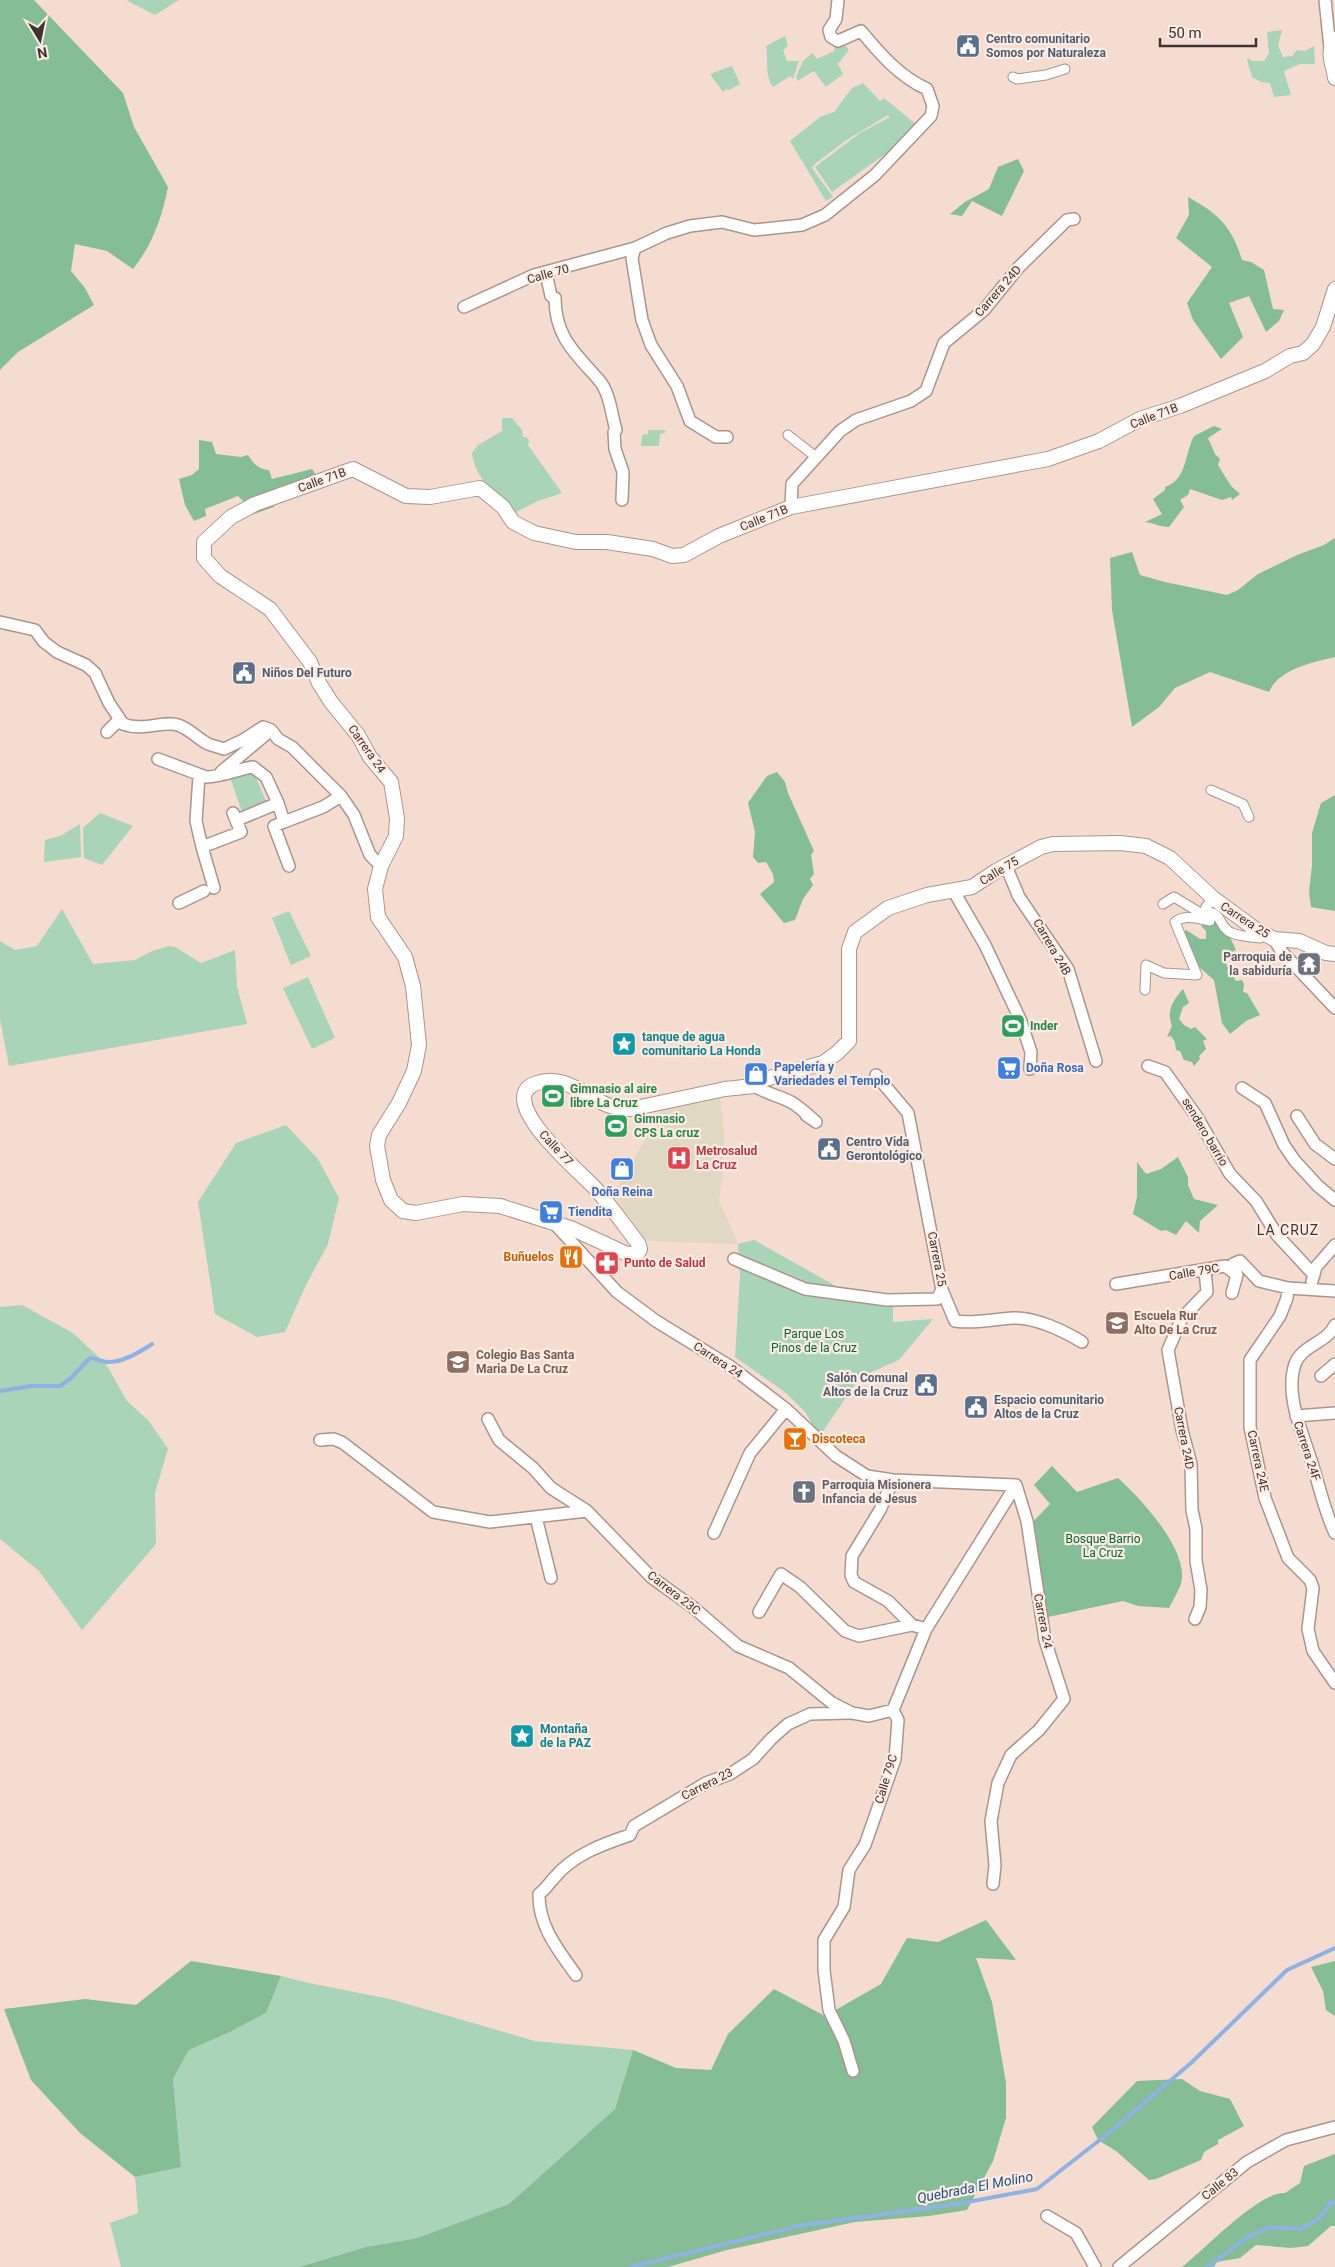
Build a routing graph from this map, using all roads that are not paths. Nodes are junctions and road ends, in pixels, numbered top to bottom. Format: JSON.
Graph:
{"nodes":[{"id":1,"x":838,"y":0,"type":"edge"},
{"id":2,"x":1325,"y":0,"type":"edge"},
{"id":3,"x":1332,"y":44,"type":"edge"},
{"id":4,"x":1065,"y":69,"type":"dead end"},
{"id":5,"x":1013,"y":77,"type":"dead end"},
{"id":6,"x":1335,"y":78,"type":"edge"},
{"id":7,"x":1074,"y":219,"type":"dead end"},
{"id":8,"x":635,"y":248,"type":"junction"},
{"id":9,"x":546,"y":273,"type":"junction"},
{"id":10,"x":1335,"y":289,"type":"edge"},
{"id":11,"x":464,"y":307,"type":"dead end"},
{"id":12,"x":788,"y":435,"type":"dead end"},
{"id":13,"x":727,"y":437,"type":"dead end"},
{"id":14,"x":816,"y":457,"type":"junction"},
{"id":15,"x":622,"y":500,"type":"dead end"},
{"id":16,"x":255,"y":504,"type":"joint"},
{"id":17,"x":790,"y":507,"type":"junction"},
{"id":18,"x":0,"y":622,"type":"edge"},
{"id":19,"x":124,"y":724,"type":"junction"},
{"id":20,"x":271,"y":730,"type":"junction"},
{"id":21,"x":106,"y":732,"type":"dead end"},
{"id":22,"x":158,"y":759,"type":"dead end"},
{"id":23,"x":203,"y":776,"type":"junction"},
{"id":24,"x":1211,"y":790,"type":"dead end"},
{"id":25,"x":341,"y":796,"type":"junction"},
{"id":26,"x":278,"y":803,"type":"junction"},
{"id":27,"x":1249,"y":817,"type":"dead end"},
{"id":28,"x":284,"y":822,"type":"junction"},
{"id":29,"x":202,"y":847,"type":"junction"},
{"id":30,"x":1170,"y":858,"type":"joint"},
{"id":31,"x":289,"y":866,"type":"dead end"},
{"id":32,"x":380,"y":866,"type":"junction"},
{"id":33,"x":1006,"y":866,"type":"junction"},
{"id":34,"x":953,"y":890,"type":"junction"},
{"id":35,"x":1213,"y":898,"type":"junction"},
{"id":36,"x":179,"y":903,"type":"dead end"},
{"id":37,"x":1163,"y":904,"type":"dead end"},
{"id":38,"x":1205,"y":911,"type":"junction"},
{"id":39,"x":1210,"y":921,"type":"junction"},
{"id":40,"x":1260,"y":938,"type":"dead end"},
{"id":41,"x":1274,"y":939,"type":"junction"},
{"id":42,"x":1335,"y":954,"type":"edge"},
{"id":43,"x":1145,"y":990,"type":"dead end"},
{"id":44,"x":1335,"y":1008,"type":"edge"},
{"id":45,"x":837,"y":1054,"type":"joint"},
{"id":46,"x":1096,"y":1062,"type":"dead end"},
{"id":47,"x":1148,"y":1066,"type":"dead end"},
{"id":48,"x":1030,"y":1069,"type":"dead end"},
{"id":49,"x":876,"y":1074,"type":"dead end"},
{"id":50,"x":754,"y":1086,"type":"junction"},
{"id":51,"x":1242,"y":1088,"type":"dead end"},
{"id":52,"x":806,"y":1115,"type":"dead end"},
{"id":53,"x":1297,"y":1116,"type":"dead end"},
{"id":54,"x":1335,"y":1159,"type":"edge"},
{"id":55,"x":391,"y":1200,"type":"joint"},
{"id":56,"x":1335,"y":1200,"type":"edge"},
{"id":57,"x":554,"y":1224,"type":"junction"},
{"id":58,"x":1335,"y":1245,"type":"edge"},
{"id":59,"x":734,"y":1259,"type":"dead end"},
{"id":60,"x":1205,"y":1270,"type":"junction"},
{"id":61,"x":1237,"y":1275,"type":"junction"},
{"id":62,"x":1314,"y":1275,"type":"junction"},
{"id":63,"x":1116,"y":1284,"type":"dead end"},
{"id":64,"x":1288,"y":1288,"type":"junction"},
{"id":65,"x":942,"y":1290,"type":"junction"},
{"id":66,"x":1310,"y":1290,"type":"junction"},
{"id":67,"x":1335,"y":1290,"type":"edge"},
{"id":68,"x":1232,"y":1294,"type":"dead end"},
{"id":69,"x":1335,"y":1325,"type":"edge"},
{"id":70,"x":1082,"y":1342,"type":"dead end"},
{"id":71,"x":1335,"y":1364,"type":"edge"},
{"id":72,"x":1321,"y":1376,"type":"dead end"},
{"id":73,"x":786,"y":1409,"type":"junction"},
{"id":74,"x":1335,"y":1413,"type":"edge"},
{"id":75,"x":1296,"y":1416,"type":"junction"},
{"id":76,"x":488,"y":1419,"type":"dead end"},
{"id":77,"x":320,"y":1440,"type":"dead end"},
{"id":78,"x":893,"y":1480,"type":"junction"},
{"id":79,"x":1016,"y":1485,"type":"junction"},
{"id":80,"x":1330,"y":1507,"type":"edge"},
{"id":81,"x":587,"y":1511,"type":"junction"},
{"id":82,"x":536,"y":1517,"type":"junction"},
{"id":83,"x":714,"y":1533,"type":"dead end"},
{"id":84,"x":1335,"y":1533,"type":"edge"},
{"id":85,"x":551,"y":1578,"type":"dead end"},
{"id":86,"x":759,"y":1612,"type":"dead end"},
{"id":87,"x":1196,"y":1619,"type":"dead end"},
{"id":88,"x":912,"y":1625,"type":"junction"},
{"id":89,"x":926,"y":1629,"type":"junction"},
{"id":90,"x":1335,"y":1682,"type":"edge"},
{"id":91,"x":893,"y":1710,"type":"junction"},
{"id":92,"x":852,"y":1713,"type":"junction"},
{"id":93,"x":993,"y":1884,"type":"dead end"},
{"id":94,"x":576,"y":1975,"type":"dead end"},
{"id":95,"x":853,"y":2071,"type":"dead end"},
{"id":96,"x":1335,"y":2127,"type":"edge"},
{"id":97,"x":1047,"y":2216,"type":"dead end"},
{"id":98,"x":1095,"y":2267,"type":"edge"},
{"id":99,"x":1119,"y":2267,"type":"edge"}],
"edges":[{"from":1,"to":8,"type":"street","name":"Calle 70"},
{"from":2,"to":3,"type":"street"},
{"from":3,"to":6,"type":"street"},
{"from":4,"to":5,"type":"street"},
{"from":7,"to":14,"type":"street","name":"Carrera 24D"},
{"from":8,"to":9,"type":"street","name":"Calle 70"},
{"from":8,"to":13,"type":"street"},
{"from":9,"to":11,"type":"street","name":"Calle 70"},
{"from":9,"to":15,"type":"street"},
{"from":10,"to":17,"type":"street","name":"Calle 71B"},
{"from":12,"to":14,"type":"street"},
{"from":14,"to":17,"type":"street","name":"Carrera 24D"},
{"from":16,"to":17,"type":"street","name":"Calle 71B"},
{"from":16,"to":32,"type":"street","name":"Carrera 24"},
{"from":18,"to":19,"type":"street"},
{"from":19,"to":20,"type":"street"},
{"from":19,"to":21,"type":"street"},
{"from":20,"to":23,"type":"street"},
{"from":20,"to":25,"type":"street"},
{"from":22,"to":23,"type":"street"},
{"from":23,"to":26,"type":"street"},
{"from":23,"to":29,"type":"street"},
{"from":24,"to":27,"type":"street"},
{"from":25,"to":28,"type":"street"},
{"from":25,"to":32,"type":"street"},
{"from":26,"to":28,"type":"street"},
{"from":26,"to":29,"type":"street"},
{"from":28,"to":31,"type":"street"},
{"from":29,"to":36,"type":"street"},
{"from":30,"to":33,"type":"street","name":"Calle 75"},
{"from":30,"to":35,"type":"street","name":"Carrera 25"},
{"from":32,"to":55,"type":"street","name":"Carrera 24"},
{"from":33,"to":34,"type":"street","name":"Calle 75"},
{"from":33,"to":46,"type":"street","name":"Carrera 24B"},
{"from":34,"to":45,"type":"street","name":"Calle 75"},
{"from":34,"to":48,"type":"street"},
{"from":35,"to":38,"type":"street"},
{"from":35,"to":41,"type":"street","name":"Carrera 25"},
{"from":37,"to":39,"type":"street"},
{"from":38,"to":39,"type":"street"},
{"from":38,"to":40,"type":"street"},
{"from":39,"to":43,"type":"street"},
{"from":41,"to":42,"type":"street"},
{"from":41,"to":44,"type":"street","name":"Carrera 25"},
{"from":45,"to":50,"type":"street","name":"Calle 77"},
{"from":47,"to":62,"type":"street","name":"sendero barrio"},
{"from":49,"to":65,"type":"street","name":"Carrera 25"},
{"from":50,"to":52,"type":"street"},
{"from":50,"to":57,"type":"street","name":"Calle 77"},
{"from":51,"to":56,"type":"street"},
{"from":53,"to":54,"type":"street"},
{"from":55,"to":57,"type":"street","name":"Calle 77"},
{"from":57,"to":73,"type":"street","name":"Carrera 24"},
{"from":58,"to":62,"type":"street"},
{"from":59,"to":65,"type":"street"},
{"from":60,"to":61,"type":"street","name":"Calle 79C"},
{"from":60,"to":63,"type":"street","name":"Calle 79C"},
{"from":60,"to":87,"type":"street","name":"Carrera 24D"},
{"from":61,"to":64,"type":"street","name":"Calle 79C"},
{"from":61,"to":68,"type":"street"},
{"from":62,"to":66,"type":"street"},
{"from":64,"to":66,"type":"street","name":"Calle 79C"},
{"from":64,"to":90,"type":"street","name":"Carrera 24E"},
{"from":65,"to":70,"type":"street","name":"Carrera 25"},
{"from":66,"to":67,"type":"street","name":"Calle 79C"},
{"from":69,"to":75,"type":"street","name":"Carrera 24F"},
{"from":71,"to":72,"type":"street"},
{"from":73,"to":78,"type":"street","name":"Carrera 24"},
{"from":73,"to":83,"type":"street"},
{"from":74,"to":75,"type":"street"},
{"from":75,"to":80,"type":"street","name":"Carrera 24F"},
{"from":76,"to":81,"type":"street","name":"Carrera 23C"},
{"from":77,"to":82,"type":"street"},
{"from":78,"to":79,"type":"street","name":"Carrera 24"},
{"from":78,"to":88,"type":"street"},
{"from":79,"to":89,"type":"street"},
{"from":79,"to":93,"type":"street","name":"Carrera 24"},
{"from":80,"to":84,"type":"street","name":"Carrera 24F"},
{"from":81,"to":82,"type":"street"},
{"from":81,"to":92,"type":"street","name":"Carrera 23C"},
{"from":82,"to":85,"type":"street"},
{"from":86,"to":88,"type":"street"},
{"from":88,"to":89,"type":"street"},
{"from":89,"to":91,"type":"street"},
{"from":91,"to":92,"type":"street","name":"Carrera 23C"},
{"from":91,"to":95,"type":"street","name":"Calle 79C"},
{"from":92,"to":94,"type":"street","name":"Carrera 23"},
{"from":96,"to":99,"type":"street","name":"Calle 83"},
{"from":97,"to":98,"type":"street"}]}
